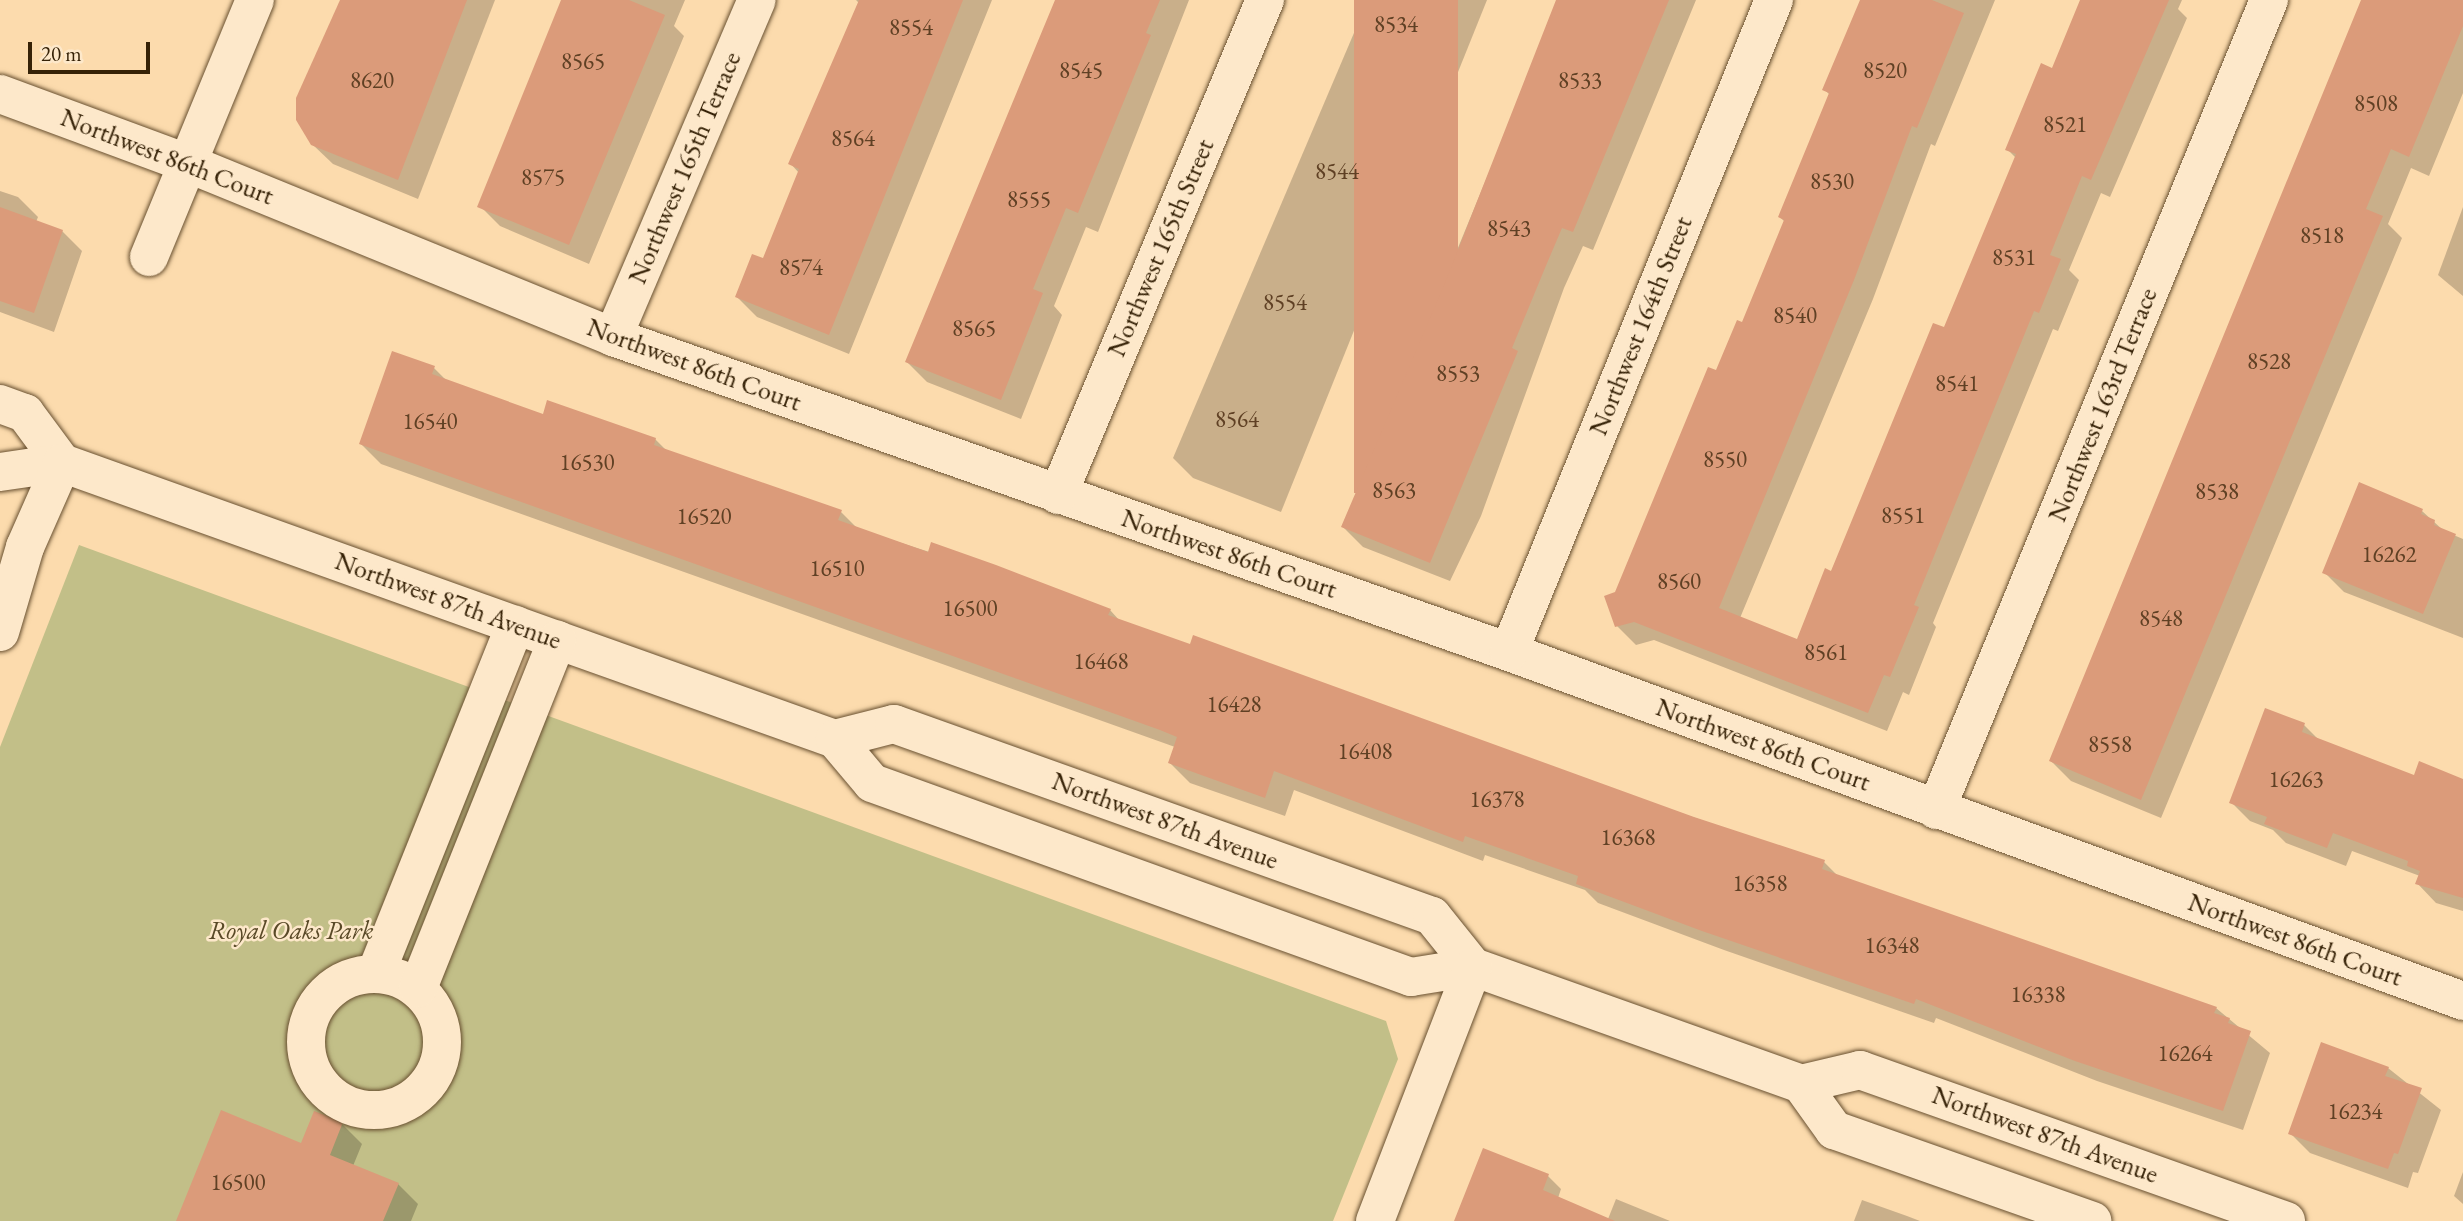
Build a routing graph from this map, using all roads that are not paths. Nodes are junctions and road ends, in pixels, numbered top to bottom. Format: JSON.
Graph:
{"nodes":[{"id":1,"x":255,"y":0,"type":"edge"},
{"id":2,"x":757,"y":0,"type":"edge"},
{"id":3,"x":1265,"y":0,"type":"edge"},
{"id":4,"x":1774,"y":0,"type":"edge"},
{"id":5,"x":2269,"y":0,"type":"edge"},
{"id":6,"x":0,"y":94,"type":"edge"},
{"id":7,"x":187,"y":163,"type":"junction"},
{"id":8,"x":149,"y":257,"type":"dead end"},
{"id":9,"x":613,"y":337,"type":"junction"},
{"id":10,"x":0,"y":404,"type":"edge"},
{"id":11,"x":62,"y":463,"type":"junction"},
{"id":12,"x":0,"y":472,"type":"edge"},
{"id":13,"x":1058,"y":495,"type":"junction"},
{"id":14,"x":515,"y":625,"type":"junction"},
{"id":15,"x":0,"y":632,"type":"edge"},
{"id":16,"x":557,"y":640,"type":"junction"},
{"id":17,"x":1509,"y":652,"type":"junction"},
{"id":18,"x":835,"y":739,"type":"junction"},
{"id":19,"x":456,"y":773,"type":"junction"},
{"id":20,"x":497,"y":790,"type":"junction"},
{"id":21,"x":1936,"y":810,"type":"junction"},
{"id":22,"x":1473,"y":968,"type":"junction"},
{"id":23,"x":376,"y":972,"type":"junction"},
{"id":24,"x":418,"y":988,"type":"junction"},
{"id":25,"x":2463,"y":1001,"type":"edge"},
{"id":26,"x":1801,"y":1084,"type":"junction"},
{"id":27,"x":1375,"y":1221,"type":"edge"},
{"id":28,"x":2092,"y":1221,"type":"edge"},
{"id":29,"x":2287,"y":1221,"type":"edge"}],
"edges":[{"from":1,"to":7,"type":"street"},
{"from":2,"to":9,"type":"street","name":"Northwest 165th Terrace"},
{"from":3,"to":13,"type":"street","name":"Northwest 165th Street"},
{"from":4,"to":17,"type":"street","name":"Northwest 164th Street"},
{"from":5,"to":21,"type":"street","name":"Northwest 163rd Terrace"},
{"from":6,"to":7,"type":"street","name":"Northwest 86th Court"},
{"from":7,"to":8,"type":"street"},
{"from":7,"to":9,"type":"street","name":"Northwest 86th Court"},
{"from":9,"to":13,"type":"street","name":"Northwest 86th Court"},
{"from":10,"to":11,"type":"street"},
{"from":11,"to":12,"type":"street","name":"Northwest 87th Avenue"},
{"from":11,"to":14,"type":"street","name":"Northwest 87th Avenue"},
{"from":11,"to":15,"type":"street"},
{"from":13,"to":17,"type":"street","name":"Northwest 86th Court"},
{"from":14,"to":16,"type":"street","name":"Northwest 87th Avenue"},
{"from":14,"to":19,"type":"street"},
{"from":16,"to":18,"type":"street","name":"Northwest 87th Avenue"},
{"from":16,"to":20,"type":"street"},
{"from":17,"to":21,"type":"street","name":"Northwest 86th Court"},
{"from":18,"to":22,"type":"street"},
{"from":18,"to":22,"type":"street","name":"Northwest 87th Avenue"},
{"from":19,"to":20,"type":"street"},
{"from":19,"to":23,"type":"street"},
{"from":20,"to":24,"type":"street"},
{"from":21,"to":25,"type":"street","name":"Northwest 86th Court"},
{"from":22,"to":26,"type":"street"},
{"from":22,"to":27,"type":"street"},
{"from":23,"to":24,"type":"street"},
{"from":23,"to":24,"type":"street"},
{"from":26,"to":28,"type":"street"},
{"from":26,"to":29,"type":"street","name":"Northwest 87th Avenue"}]}
